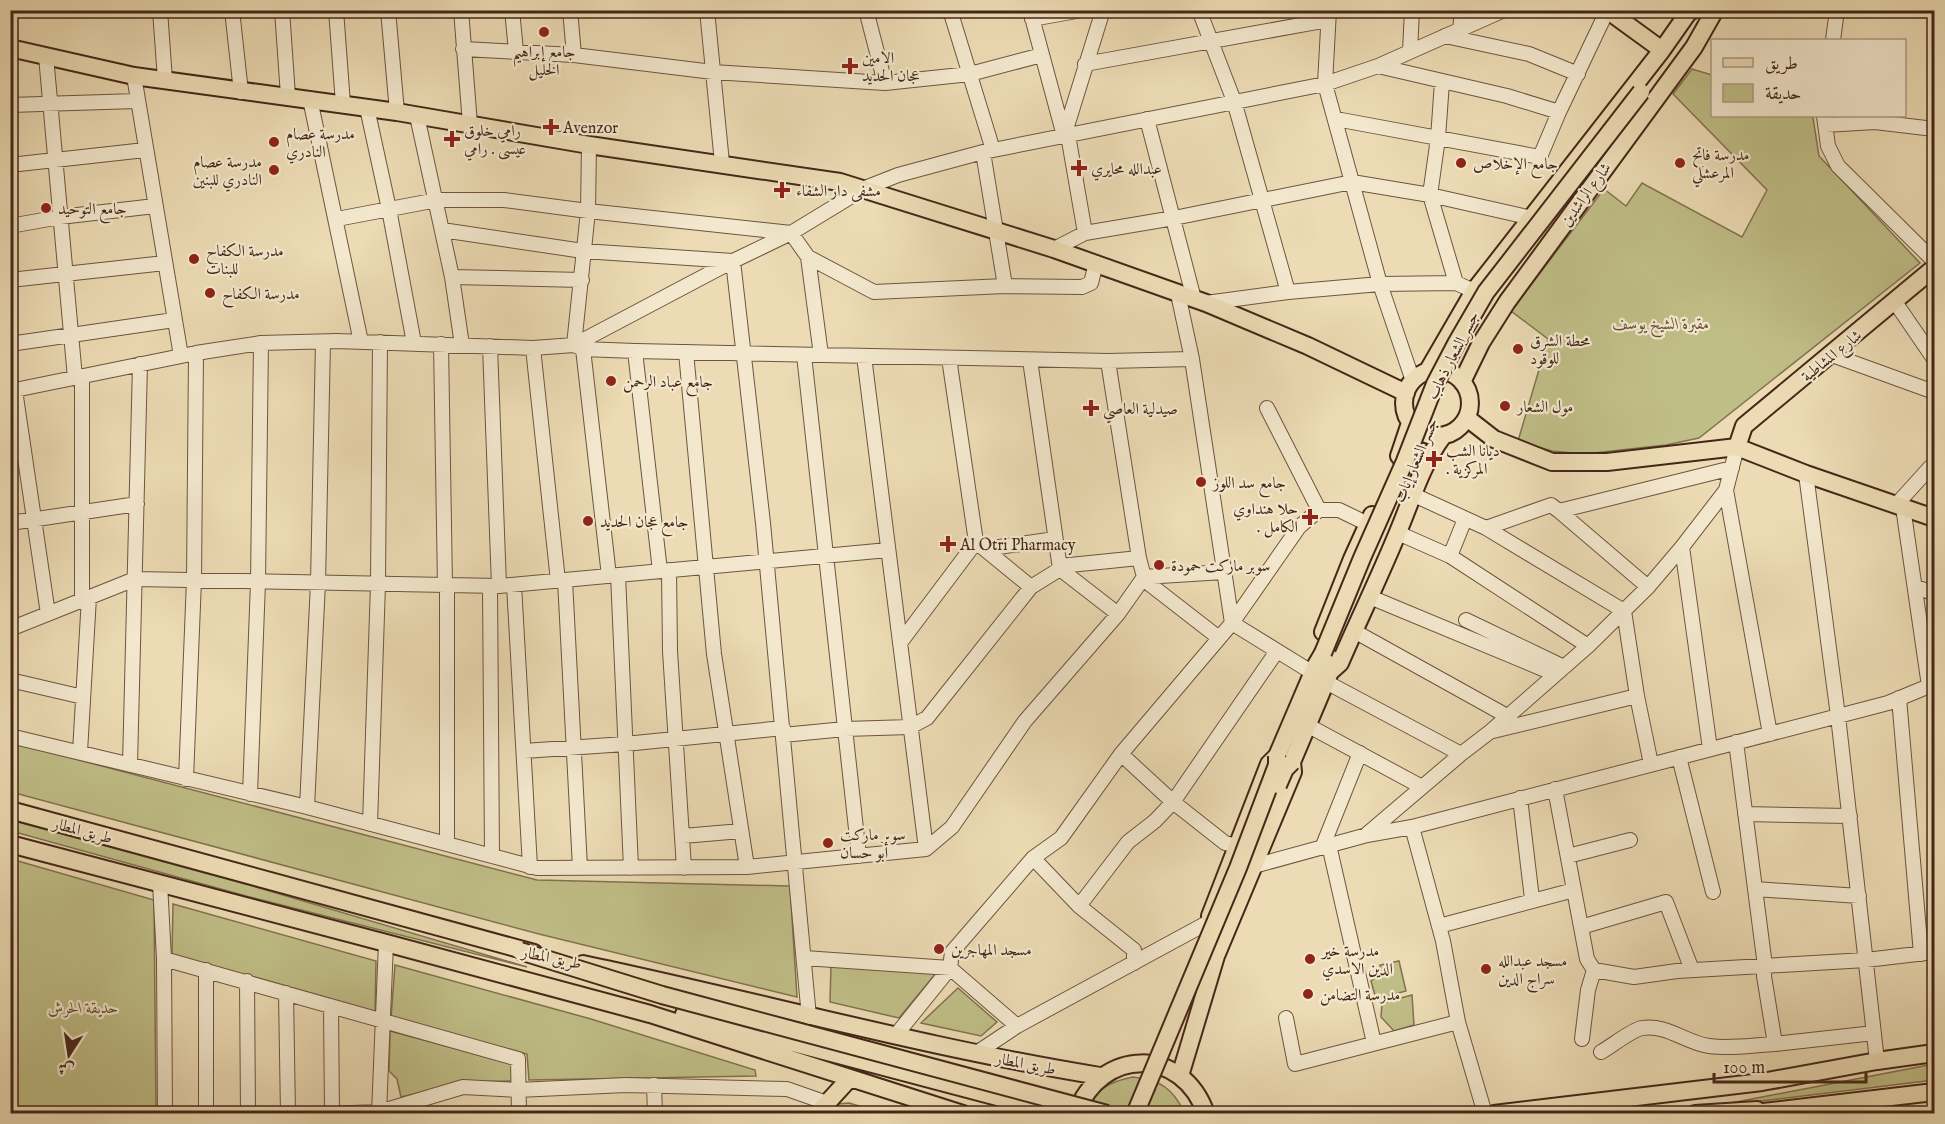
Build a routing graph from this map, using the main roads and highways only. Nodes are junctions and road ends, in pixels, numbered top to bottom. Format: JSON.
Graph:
{"nodes":[{"id":1,"x":1693,"y":10,"type":"edge"},
{"id":2,"x":1607,"y":11,"type":"edge"},
{"id":3,"x":1709,"y":11,"type":"edge"},
{"id":4,"x":10,"y":48,"type":"edge"},
{"id":5,"x":1662,"y":50,"type":"junction"},
{"id":6,"x":1935,"y":268,"type":"edge"},
{"id":7,"x":1415,"y":382,"type":"junction"},
{"id":8,"x":1462,"y":382,"type":"junction"},
{"id":9,"x":1467,"y":418,"type":"junction"},
{"id":10,"x":1410,"y":423,"type":"junction"},
{"id":11,"x":1443,"y":436,"type":"junction"},
{"id":12,"x":1737,"y":447,"type":"junction"},
{"id":13,"x":1935,"y":518,"type":"edge"},
{"id":14,"x":1323,"y":667,"type":"junction"},
{"id":15,"x":1285,"y":759,"type":"junction"},
{"id":16,"x":10,"y":810,"type":"edge"},
{"id":17,"x":10,"y":844,"type":"edge"},
{"id":18,"x":520,"y":951,"type":"junction"},
{"id":19,"x":511,"y":977,"type":"junction"},
{"id":20,"x":1935,"y":1053,"type":"edge"},
{"id":21,"x":1146,"y":1063,"type":"junction"},
{"id":22,"x":1100,"y":1076,"type":"junction"},
{"id":23,"x":1180,"y":1076,"type":"junction"},
{"id":24,"x":850,"y":1078,"type":"junction"},
{"id":25,"x":1762,"y":1082,"type":"junction"},
{"id":26,"x":1935,"y":1092,"type":"edge"},
{"id":27,"x":822,"y":1108,"type":"edge"},
{"id":28,"x":1769,"y":1109,"type":"junction"},
{"id":29,"x":963,"y":1113,"type":"edge"},
{"id":30,"x":1062,"y":1113,"type":"edge"},
{"id":31,"x":1076,"y":1113,"type":"edge"},
{"id":32,"x":1107,"y":1113,"type":"edge"},
{"id":33,"x":1135,"y":1113,"type":"edge"},
{"id":34,"x":1144,"y":1113,"type":"edge"},
{"id":35,"x":1206,"y":1113,"type":"edge"},
{"id":36,"x":1494,"y":1113,"type":"edge"},
{"id":37,"x":1588,"y":1113,"type":"edge"},
{"id":38,"x":1695,"y":1113,"type":"edge"},
{"id":39,"x":1746,"y":1113,"type":"edge"}],
"edges":[{"from":1,"to":5,"type":"main road","name":"شارع الراشدين"},
{"from":2,"to":5,"type":"main road"},
{"from":3,"to":8,"type":"main road","name":"شارع الراشدين"},
{"from":3,"to":14,"type":"main road","name":"جسر الشعار ذهاب","bridge":true},
{"from":4,"to":7,"type":"main road"},
{"from":5,"to":7,"type":"main road","name":"شارع الراشدين"},
{"from":6,"to":12,"type":"main road","name":"شارع المشاطية"},
{"from":7,"to":8,"type":"main road"},
{"from":7,"to":10,"type":"main road"},
{"from":8,"to":9,"type":"main road"},
{"from":9,"to":11,"type":"main road"},
{"from":9,"to":12,"type":"main road"},
{"from":10,"to":11,"type":"main road"},
{"from":10,"to":14,"type":"main road"},
{"from":11,"to":14,"type":"main road"},
{"from":12,"to":13,"type":"main road"},
{"from":14,"to":15,"type":"main road"},
{"from":14,"to":15,"type":"main road"},
{"from":15,"to":21,"type":"main road"},
{"from":15,"to":23,"type":"main road"},
{"from":15,"to":33,"type":"main road","bridge":true},
{"from":15,"to":34,"type":"main road","bridge":true},
{"from":16,"to":18,"type":"main road","name":"طريق المطار"},
{"from":17,"to":19,"type":"main road","name":"طريق المطار"},
{"from":18,"to":22,"type":"main road","name":"طريق المطار"},
{"from":18,"to":32,"type":"main road","bridge":true},
{"from":19,"to":24,"type":"main road","name":"طريق المطار"},
{"from":19,"to":30,"type":"main road"},
{"from":20,"to":25,"type":"main road"},
{"from":21,"to":22,"type":"main road"},
{"from":21,"to":23,"type":"main road"},
{"from":22,"to":31,"type":"main road"},
{"from":23,"to":35,"type":"main road"},
{"from":24,"to":27,"type":"main road"},
{"from":24,"to":29,"type":"main road","name":"طريق المطار"},
{"from":25,"to":36,"type":"main road"},
{"from":25,"to":37,"type":"main road"},
{"from":26,"to":28,"type":"main road"},
{"from":28,"to":38,"type":"main road"},
{"from":28,"to":39,"type":"main road"}]}
